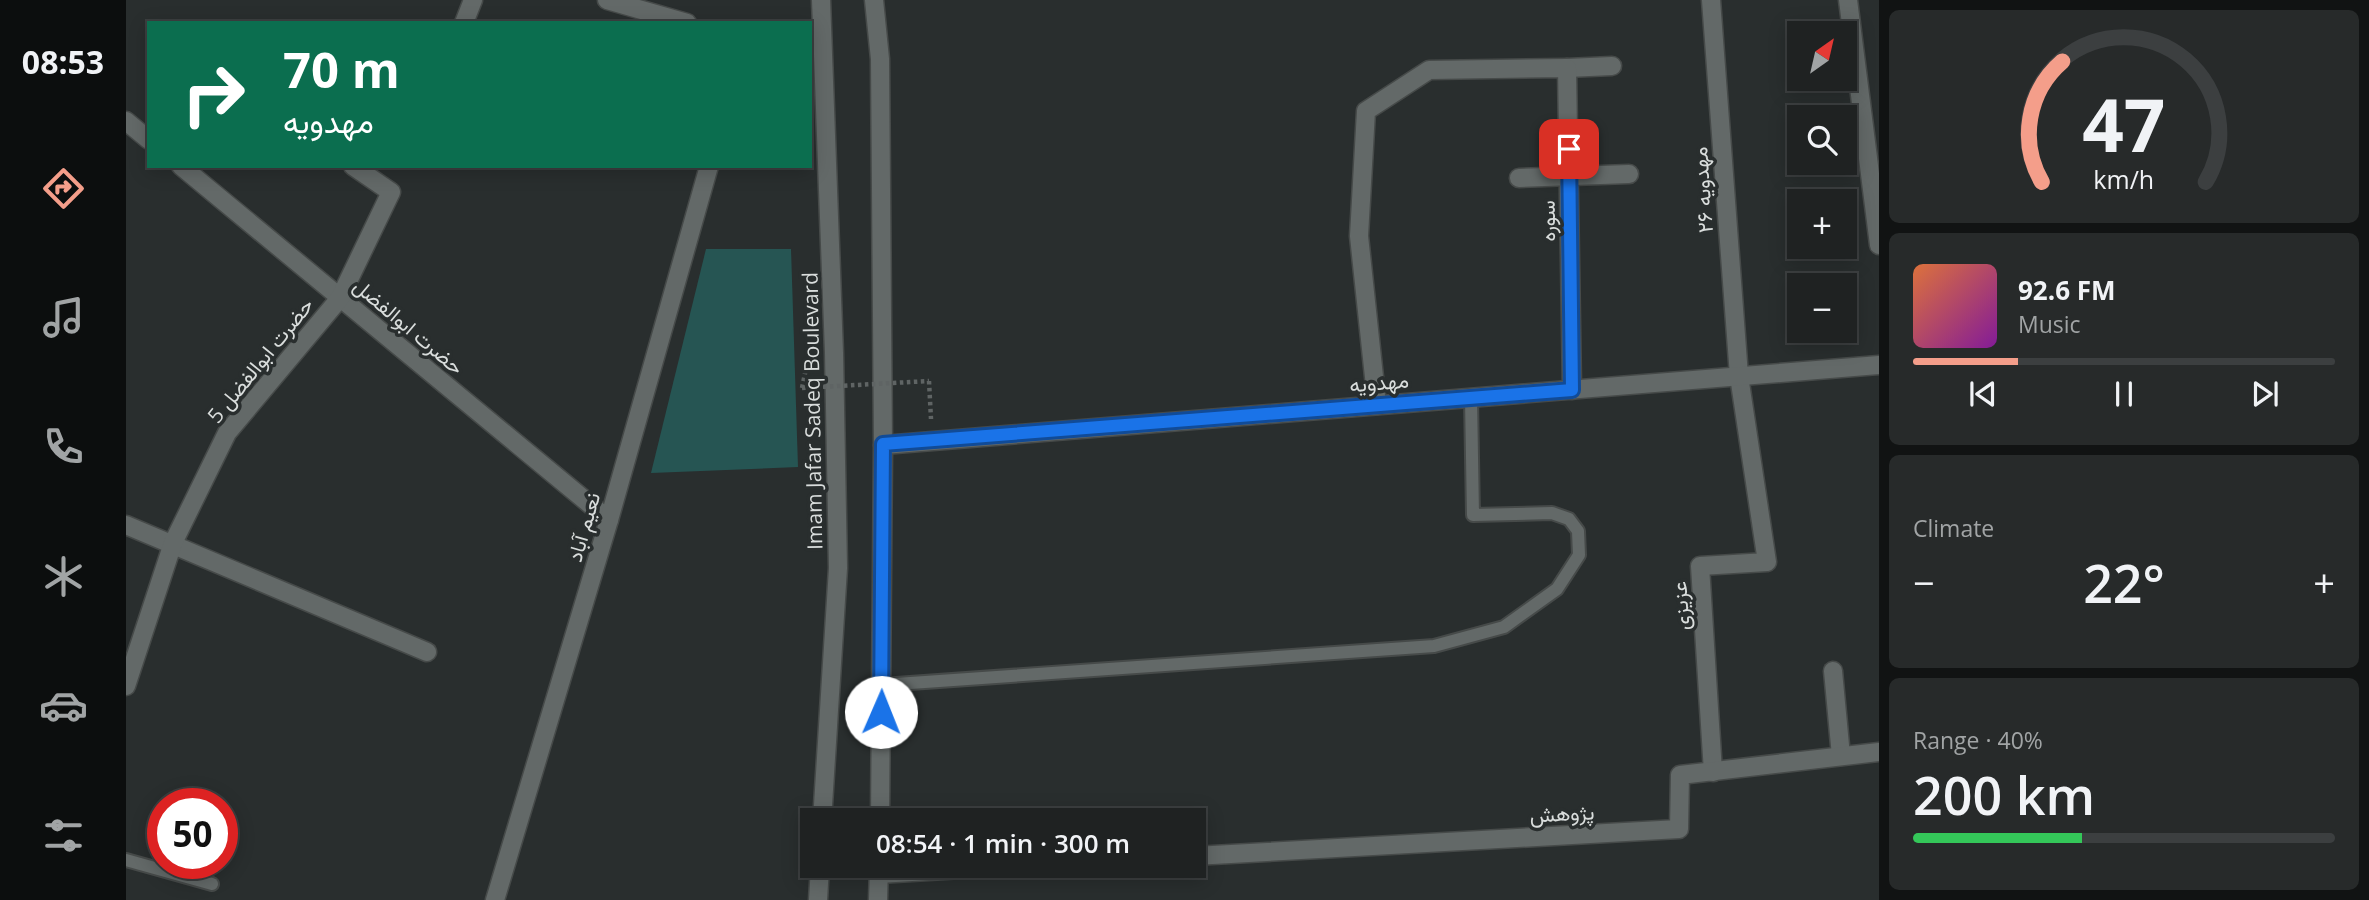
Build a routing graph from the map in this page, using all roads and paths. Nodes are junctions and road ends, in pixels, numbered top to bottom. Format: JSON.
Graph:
{"nodes":[{"id":1,"x":473,"y":0,"type":"edge"},
{"id":2,"x":607,"y":0,"type":"edge"},
{"id":3,"x":821,"y":0,"type":"edge"},
{"id":4,"x":874,"y":0,"type":"edge"},
{"id":5,"x":1712,"y":0,"type":"edge"},
{"id":6,"x":1848,"y":0,"type":"edge"},
{"id":7,"x":465,"y":21,"type":"edge"},
{"id":8,"x":680,"y":21,"type":"edge"},
{"id":9,"x":817,"y":25,"type":"edge"},
{"id":10,"x":1612,"y":66,"type":"dead end"},
{"id":11,"x":1567,"y":68,"type":"junction"},
{"id":12,"x":126,"y":121,"type":"edge"},
{"id":13,"x":147,"y":138,"type":"edge"},
{"id":14,"x":183,"y":168,"type":"edge"},
{"id":15,"x":356,"y":168,"type":"edge"},
{"id":16,"x":708,"y":168,"type":"edge"},
{"id":17,"x":1629,"y":174,"type":"dead end"},
{"id":18,"x":1569,"y":176,"type":"junction"},
{"id":19,"x":1519,"y":178,"type":"dead end"},
{"id":20,"x":1879,"y":245,"type":"edge"},
{"id":21,"x":340,"y":298,"type":"junction"},
{"id":22,"x":809,"y":354,"type":"dead end"},
{"id":23,"x":1879,"y":365,"type":"edge"},
{"id":24,"x":1738,"y":376,"type":"junction"},
{"id":25,"x":1572,"y":390,"type":"junction"},
{"id":26,"x":1471,"y":398,"type":"junction"},
{"id":27,"x":1377,"y":405,"type":"junction"},
{"id":28,"x":931,"y":422,"type":"dead end"},
{"id":29,"x":883,"y":444,"type":"junction"},
{"id":30,"x":609,"y":520,"type":"junction"},
{"id":31,"x":126,"y":525,"type":"edge"},
{"id":32,"x":173,"y":543,"type":"junction"},
{"id":33,"x":427,"y":652,"type":"dead end"},
{"id":34,"x":1833,"y":671,"type":"dead end"},
{"id":35,"x":882,"y":685,"type":"junction"},
{"id":36,"x":126,"y":686,"type":"edge"},
{"id":37,"x":1879,"y":752,"type":"edge"},
{"id":38,"x":1841,"y":756,"type":"junction"},
{"id":39,"x":1713,"y":772,"type":"junction"},
{"id":40,"x":823,"y":808,"type":"edge"},
{"id":41,"x":880,"y":808,"type":"edge"},
{"id":42,"x":1206,"y":855,"type":"edge"},
{"id":43,"x":126,"y":860,"type":"edge"},
{"id":44,"x":819,"y":878,"type":"edge"},
{"id":45,"x":879,"y":878,"type":"edge"},
{"id":46,"x":212,"y":884,"type":"dead end"},
{"id":47,"x":495,"y":900,"type":"edge"},
{"id":48,"x":818,"y":900,"type":"edge"},
{"id":49,"x":878,"y":900,"type":"edge"}],
"edges":[{"from":1,"to":7,"type":"street"},
{"from":2,"to":8,"type":"street"},
{"from":3,"to":9,"type":"street","name":"Imam Jafar Sadeq Boulevard"},
{"from":4,"to":29,"type":"street"},
{"from":5,"to":24,"type":"street","name":"مهدویه ۲۶"},
{"from":6,"to":20,"type":"street"},
{"from":9,"to":40,"type":"street","name":"Imam Jafar Sadeq Boulevard"},
{"from":10,"to":11,"type":"street"},
{"from":11,"to":18,"type":"street","name":"سوره"},
{"from":11,"to":27,"type":"street"},
{"from":12,"to":13,"type":"street"},
{"from":14,"to":21,"type":"street","name":"حضرت ابوالفضل"},
{"from":15,"to":21,"type":"street","name":"حضرت ابوالفضل 5"},
{"from":16,"to":30,"type":"street","name":"نعیم آباد"},
{"from":17,"to":18,"type":"street"},
{"from":18,"to":19,"type":"street"},
{"from":18,"to":25,"type":"street","name":"سوره"},
{"from":21,"to":30,"type":"street","name":"حضرت ابوالفضل"},
{"from":21,"to":32,"type":"street","name":"حضرت ابوالفضل 5"},
{"from":22,"to":28,"type":"path","bridge":true},
{"from":23,"to":24,"type":"street","name":"مهدویه"},
{"from":24,"to":25,"type":"street","name":"مهدویه"},
{"from":24,"to":39,"type":"street","name":"عزیزی"},
{"from":25,"to":26,"type":"street","name":"مهدویه"},
{"from":26,"to":27,"type":"street","name":"مهدویه"},
{"from":26,"to":35,"type":"lane"},
{"from":27,"to":29,"type":"street","name":"مهدویه"},
{"from":29,"to":35,"type":"street"},
{"from":30,"to":47,"type":"street","name":"نعیم آباد"},
{"from":31,"to":32,"type":"street"},
{"from":32,"to":33,"type":"street"},
{"from":32,"to":36,"type":"street","name":"حضرت ابوالفضل 5"},
{"from":34,"to":38,"type":"street"},
{"from":35,"to":41,"type":"street"},
{"from":37,"to":38,"type":"street","name":"پژوهش"},
{"from":38,"to":39,"type":"street","name":"پژوهش"},
{"from":39,"to":42,"type":"street","name":"پژوهش"},
{"from":43,"to":46,"type":"lane"},
{"from":44,"to":48,"type":"street"},
{"from":45,"to":49,"type":"street"}]}
